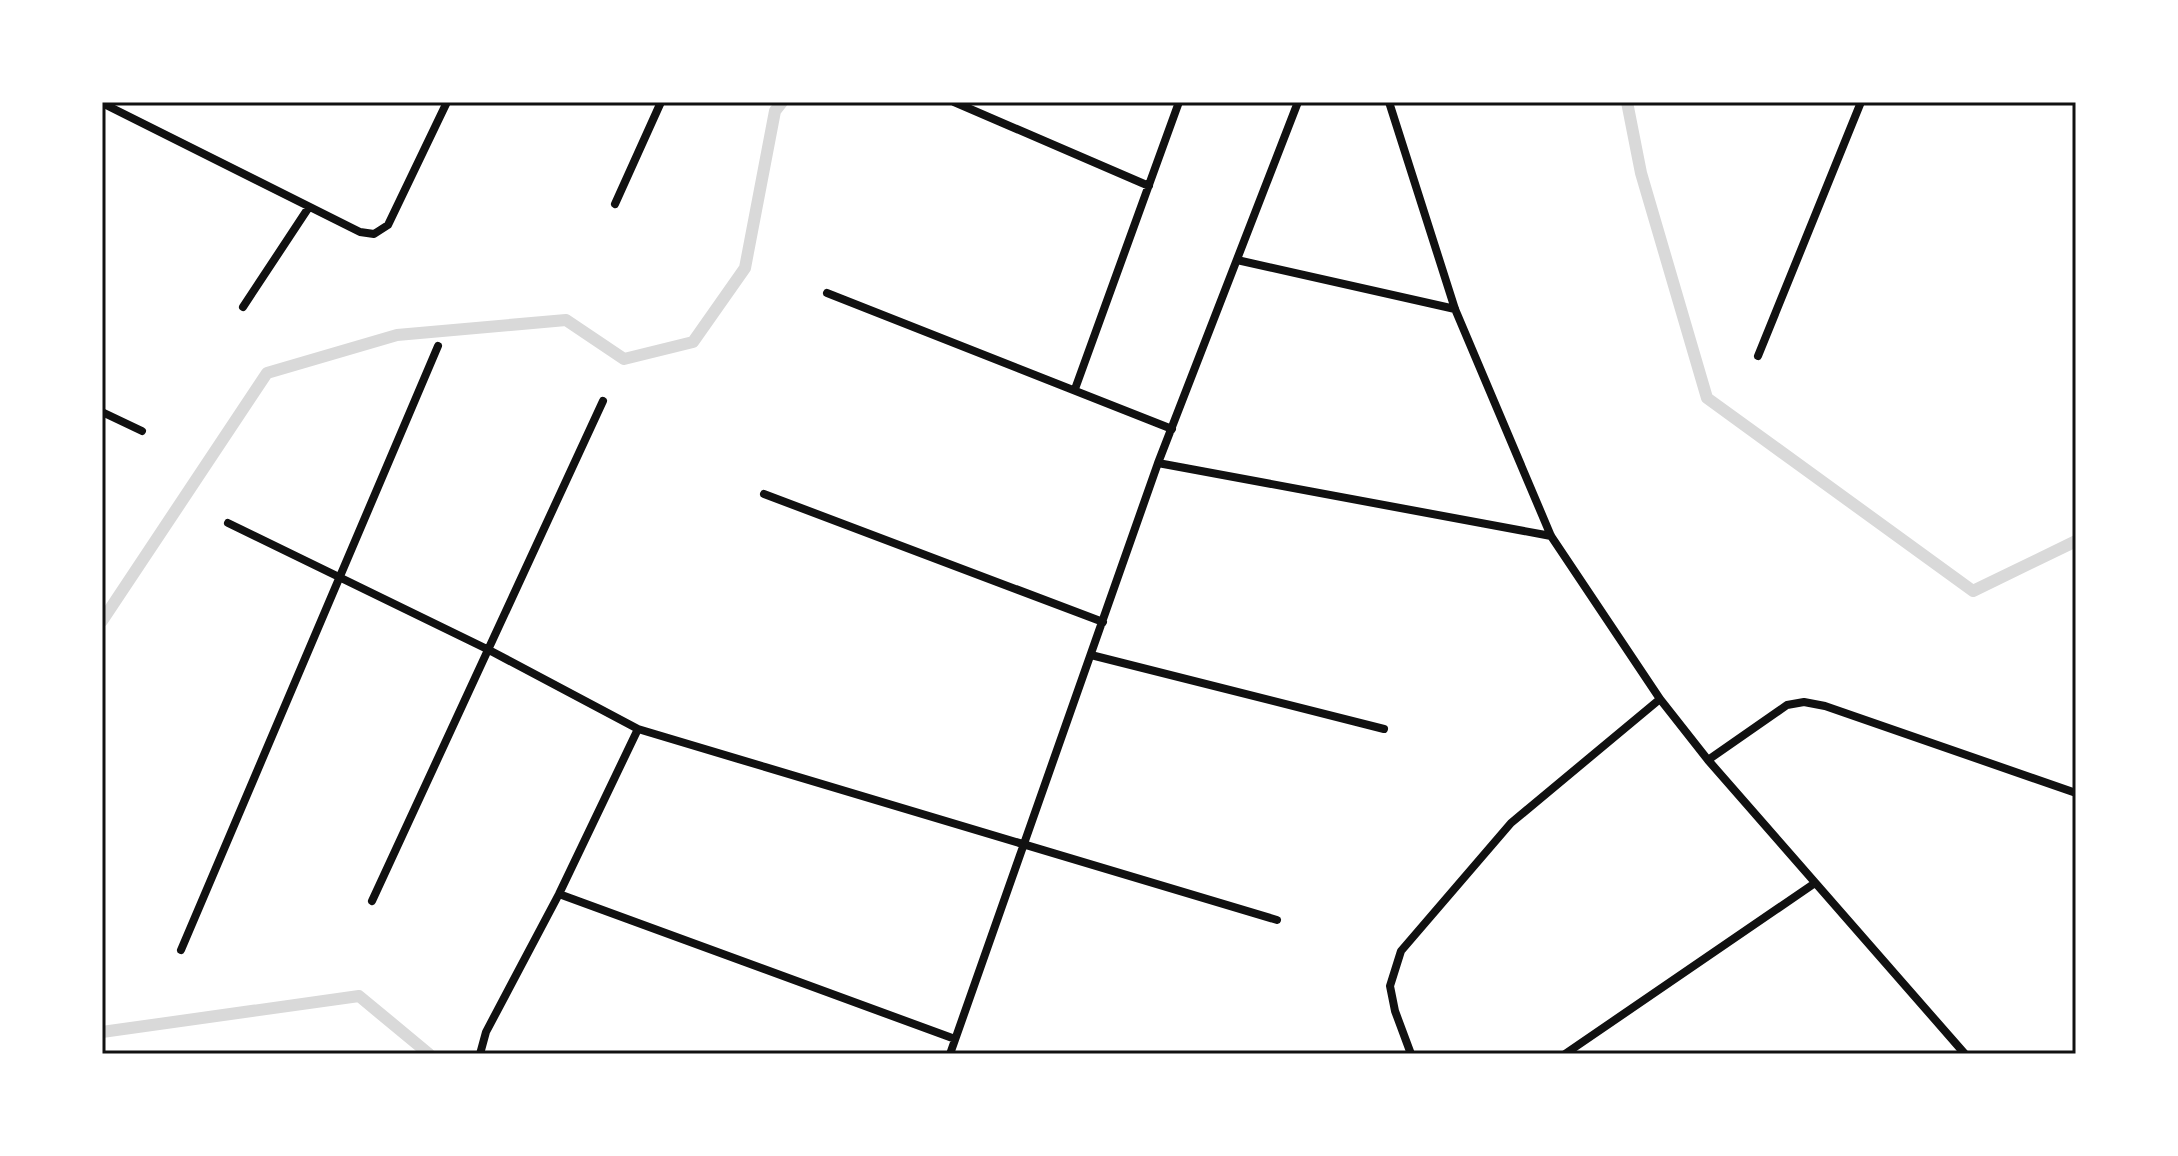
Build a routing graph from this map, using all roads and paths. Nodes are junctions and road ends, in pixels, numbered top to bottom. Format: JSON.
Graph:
{"nodes":[{"id":1,"x":447,"y":102,"type":"edge"},
{"id":2,"x":661,"y":102,"type":"edge"},
{"id":3,"x":954,"y":102,"type":"edge"},
{"id":4,"x":1179,"y":102,"type":"edge"},
{"id":5,"x":1298,"y":102,"type":"edge"},
{"id":6,"x":1389,"y":102,"type":"edge"},
{"id":7,"x":1861,"y":102,"type":"edge"},
{"id":8,"x":102,"y":103,"type":"edge"},
{"id":9,"x":1149,"y":186,"type":"junction"},
{"id":10,"x":615,"y":204,"type":"dead end"},
{"id":11,"x":309,"y":207,"type":"junction"},
{"id":12,"x":1237,"y":260,"type":"junction"},
{"id":13,"x":827,"y":293,"type":"dead end"},
{"id":14,"x":243,"y":307,"type":"dead end"},
{"id":15,"x":1455,"y":309,"type":"junction"},
{"id":16,"x":438,"y":346,"type":"dead end"},
{"id":17,"x":1758,"y":356,"type":"dead end"},
{"id":18,"x":1075,"y":389,"type":"junction"},
{"id":19,"x":603,"y":401,"type":"dead end"},
{"id":20,"x":102,"y":412,"type":"edge"},
{"id":21,"x":1172,"y":429,"type":"junction"},
{"id":22,"x":142,"y":431,"type":"dead end"},
{"id":23,"x":1158,"y":463,"type":"junction"},
{"id":24,"x":764,"y":494,"type":"dead end"},
{"id":25,"x":228,"y":523,"type":"dead end"},
{"id":26,"x":1551,"y":536,"type":"junction"},
{"id":27,"x":337,"y":578,"type":"junction"},
{"id":28,"x":1103,"y":622,"type":"junction"},
{"id":29,"x":489,"y":650,"type":"junction"},
{"id":30,"x":1091,"y":655,"type":"junction"},
{"id":31,"x":1660,"y":699,"type":"junction"},
{"id":32,"x":638,"y":729,"type":"junction"},
{"id":33,"x":1384,"y":729,"type":"dead end"},
{"id":34,"x":1708,"y":760,"type":"junction"},
{"id":35,"x":2076,"y":793,"type":"edge"},
{"id":36,"x":1024,"y":844,"type":"junction"},
{"id":37,"x":1815,"y":883,"type":"junction"},
{"id":38,"x":559,"y":894,"type":"junction"},
{"id":39,"x":372,"y":901,"type":"dead end"},
{"id":40,"x":1277,"y":920,"type":"dead end"},
{"id":41,"x":181,"y":950,"type":"dead end"},
{"id":42,"x":955,"y":1039,"type":"junction"},
{"id":43,"x":480,"y":1054,"type":"edge"},
{"id":44,"x":950,"y":1054,"type":"edge"},
{"id":45,"x":1411,"y":1054,"type":"edge"},
{"id":46,"x":1565,"y":1054,"type":"edge"},
{"id":47,"x":1965,"y":1054,"type":"edge"}],
"edges":[{"from":1,"to":11,"type":"street"},
{"from":2,"to":10,"type":"street"},
{"from":3,"to":9,"type":"street"},
{"from":4,"to":9,"type":"street"},
{"from":5,"to":12,"type":"street"},
{"from":6,"to":15,"type":"street"},
{"from":7,"to":17,"type":"street"},
{"from":8,"to":11,"type":"street"},
{"from":9,"to":18,"type":"street"},
{"from":11,"to":14,"type":"street"},
{"from":12,"to":15,"type":"street"},
{"from":12,"to":21,"type":"street"},
{"from":13,"to":18,"type":"street"},
{"from":15,"to":26,"type":"street"},
{"from":16,"to":27,"type":"street"},
{"from":18,"to":21,"type":"street"},
{"from":19,"to":29,"type":"street"},
{"from":20,"to":22,"type":"street"},
{"from":21,"to":23,"type":"street"},
{"from":23,"to":26,"type":"street"},
{"from":23,"to":28,"type":"street"},
{"from":24,"to":28,"type":"street"},
{"from":25,"to":27,"type":"street"},
{"from":26,"to":31,"type":"street"},
{"from":27,"to":29,"type":"street"},
{"from":27,"to":41,"type":"street"},
{"from":28,"to":30,"type":"street"},
{"from":29,"to":32,"type":"street"},
{"from":29,"to":39,"type":"street"},
{"from":30,"to":33,"type":"street"},
{"from":30,"to":36,"type":"street"},
{"from":31,"to":34,"type":"street"},
{"from":31,"to":45,"type":"street"},
{"from":32,"to":36,"type":"street"},
{"from":32,"to":38,"type":"street"},
{"from":34,"to":35,"type":"street"},
{"from":34,"to":37,"type":"street"},
{"from":36,"to":40,"type":"street"},
{"from":36,"to":42,"type":"street"},
{"from":37,"to":46,"type":"street"},
{"from":37,"to":47,"type":"street"},
{"from":38,"to":42,"type":"street"},
{"from":38,"to":43,"type":"street"},
{"from":42,"to":44,"type":"street"}]}
